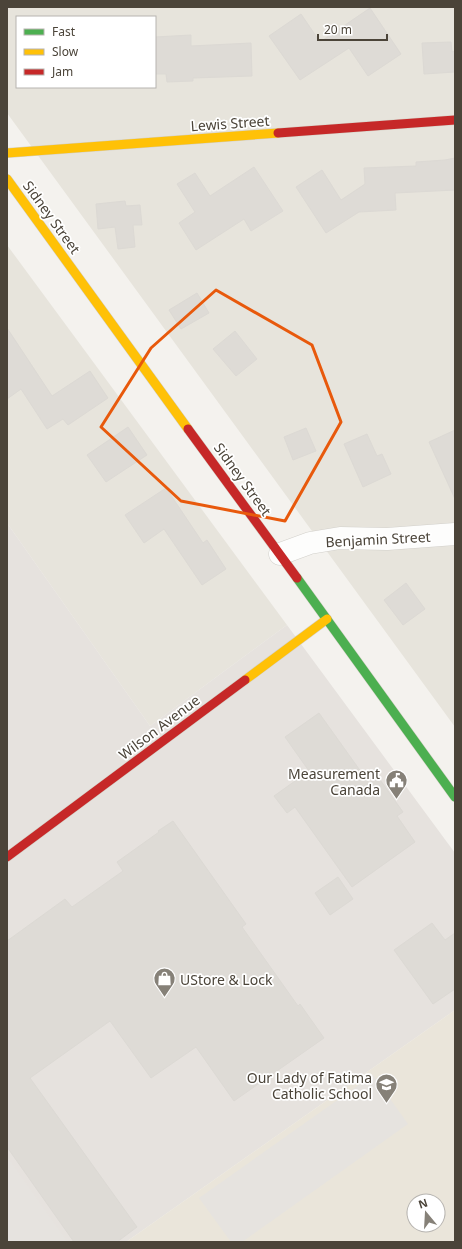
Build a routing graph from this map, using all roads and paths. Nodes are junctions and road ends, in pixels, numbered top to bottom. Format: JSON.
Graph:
{"nodes":[{"id":1,"x":455,"y":120,"type":"edge"},
{"id":2,"x":7,"y":154,"type":"edge"},
{"id":3,"x":7,"y":179,"type":"edge"},
{"id":4,"x":455,"y":534,"type":"edge"},
{"id":5,"x":280,"y":554,"type":"junction"},
{"id":6,"x":327,"y":619,"type":"junction"},
{"id":7,"x":455,"y":797,"type":"edge"},
{"id":8,"x":7,"y":857,"type":"edge"}],
"edges":[{"from":1,"to":2,"type":"street","name":"Lewis Street"},
{"from":3,"to":5,"type":"street","name":"Sidney Street"},
{"from":4,"to":5,"type":"street","name":"Benjamin Street"},
{"from":5,"to":6,"type":"street","name":"Sidney Street"},
{"from":6,"to":7,"type":"street","name":"Sidney Street"},
{"from":6,"to":8,"type":"street","name":"Wilson Avenue"}]}
